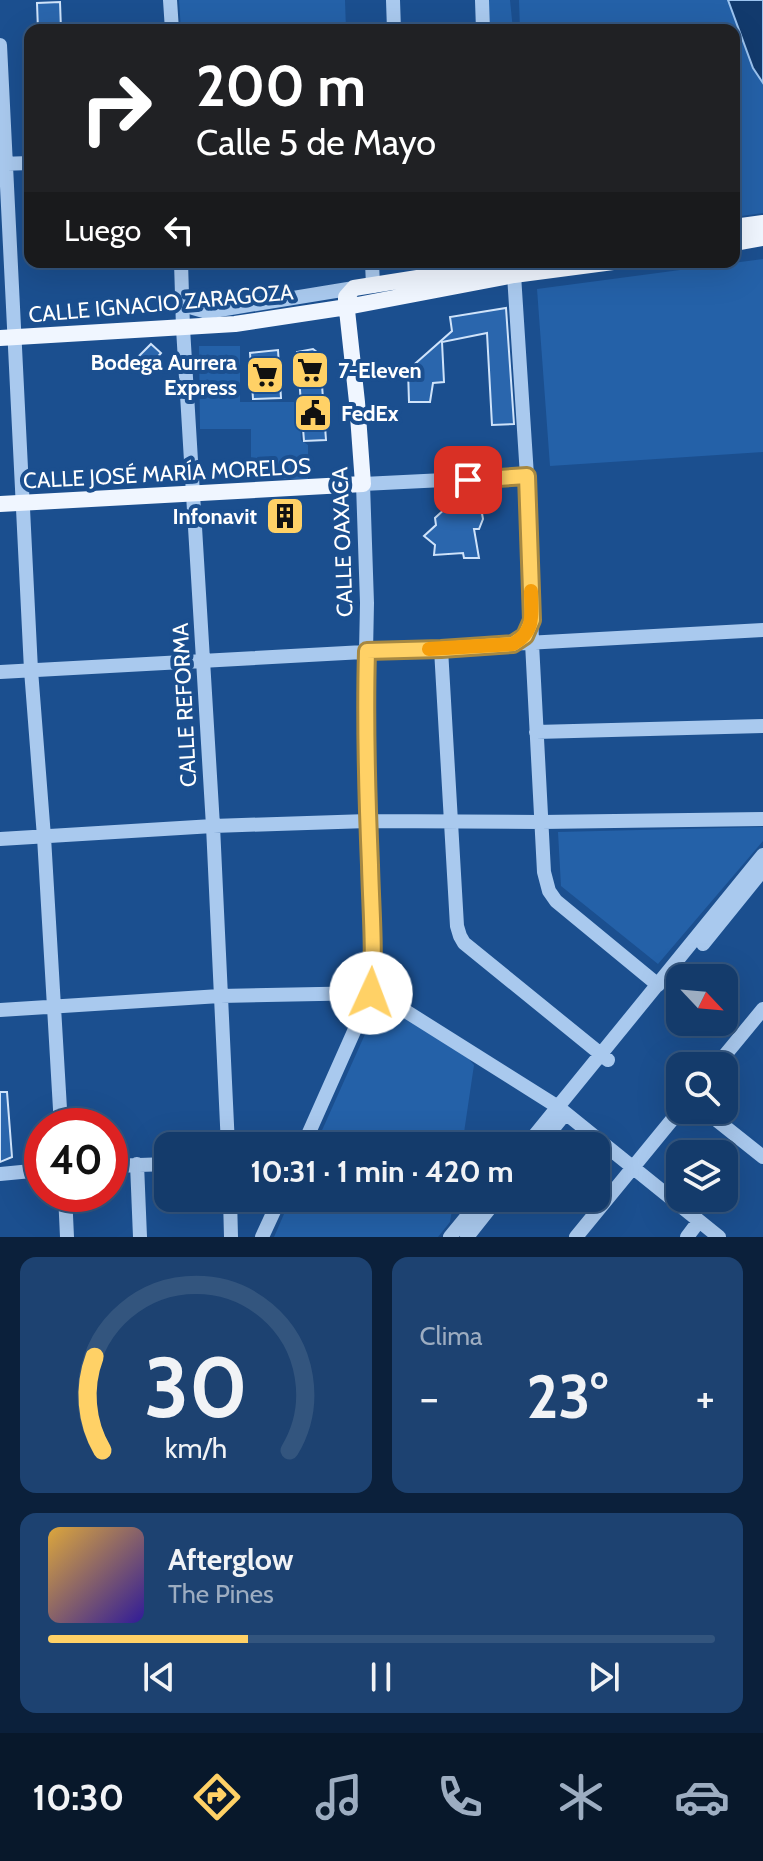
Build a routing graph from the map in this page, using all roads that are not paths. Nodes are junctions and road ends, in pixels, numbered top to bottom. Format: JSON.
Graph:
{"nodes":[{"id":1,"x":170,"y":0,"type":"edge"},
{"id":2,"x":393,"y":0,"type":"edge"},
{"id":3,"x":482,"y":0,"type":"edge"},
{"id":4,"x":172,"y":24,"type":"edge"},
{"id":5,"x":394,"y":24,"type":"edge"},
{"id":6,"x":483,"y":24,"type":"edge"},
{"id":7,"x":0,"y":45,"type":"edge"},
{"id":8,"x":24,"y":163,"type":"edge"},
{"id":9,"x":3,"y":164,"type":"edge"},
{"id":10,"x":763,"y":223,"type":"edge"},
{"id":11,"x":740,"y":226,"type":"edge"},
{"id":12,"x":763,"y":238,"type":"edge"},
{"id":13,"x":740,"y":242,"type":"edge"},
{"id":14,"x":181,"y":268,"type":"edge"},
{"id":15,"x":372,"y":268,"type":"edge"},
{"id":16,"x":494,"y":268,"type":"edge"},
{"id":17,"x":516,"y":268,"type":"edge"},
{"id":18,"x":443,"y":275,"type":"edge"},
{"id":19,"x":373,"y":286,"type":"junction"},
{"id":20,"x":354,"y":288,"type":"junction"},
{"id":21,"x":333,"y":291,"type":"junction"},
{"id":22,"x":182,"y":299,"type":"junction"},
{"id":23,"x":341,"y":308,"type":"junction"},
{"id":24,"x":183,"y":328,"type":"junction"},
{"id":25,"x":7,"y":337,"type":"edge"},
{"id":26,"x":527,"y":476,"type":"junction"},
{"id":27,"x":363,"y":484,"type":"junction"},
{"id":28,"x":194,"y":493,"type":"junction"},
{"id":29,"x":24,"y":503,"type":"junction"},
{"id":30,"x":0,"y":504,"type":"edge"},
{"id":31,"x":532,"y":620,"type":"junction"},
{"id":32,"x":763,"y":630,"type":"edge"},
{"id":33,"x":532,"y":643,"type":"junction"},
{"id":34,"x":513,"y":644,"type":"junction"},
{"id":35,"x":441,"y":649,"type":"junction"},
{"id":36,"x":367,"y":651,"type":"junction"},
{"id":37,"x":204,"y":661,"type":"junction"},
{"id":38,"x":31,"y":670,"type":"junction"},
{"id":39,"x":0,"y":672,"type":"edge"},
{"id":40,"x":763,"y":726,"type":"edge"},
{"id":41,"x":536,"y":732,"type":"junction"},
{"id":42,"x":763,"y":819,"type":"edge"},
{"id":43,"x":368,"y":821,"type":"junction"},
{"id":44,"x":452,"y":821,"type":"junction"},
{"id":45,"x":541,"y":822,"type":"junction"},
{"id":46,"x":213,"y":826,"type":"junction"},
{"id":47,"x":44,"y":837,"type":"junction"},
{"id":48,"x":0,"y":839,"type":"edge"},
{"id":49,"x":763,"y":855,"type":"edge"},
{"id":50,"x":758,"y":871,"type":"edge"},
{"id":51,"x":662,"y":986,"type":"junction"},
{"id":52,"x":371,"y":993,"type":"junction"},
{"id":53,"x":220,"y":996,"type":"junction"},
{"id":54,"x":54,"y":1007,"type":"junction"},
{"id":55,"x":763,"y":1009,"type":"edge"},
{"id":56,"x":0,"y":1010,"type":"edge"},
{"id":57,"x":728,"y":1052,"type":"edge"},
{"id":58,"x":605,"y":1057,"type":"junction"},
{"id":59,"x":60,"y":1108,"type":"edge"},
{"id":60,"x":562,"y":1110,"type":"junction"},
{"id":61,"x":668,"y":1124,"type":"edge"},
{"id":62,"x":722,"y":1124,"type":"edge"},
{"id":63,"x":227,"y":1132,"type":"edge"},
{"id":64,"x":309,"y":1132,"type":"edge"},
{"id":65,"x":540,"y":1132,"type":"edge"},
{"id":66,"x":548,"y":1132,"type":"edge"},
{"id":67,"x":763,"y":1157,"type":"edge"},
{"id":68,"x":137,"y":1164,"type":"junction"},
{"id":69,"x":154,"y":1164,"type":"edge"},
{"id":70,"x":128,"y":1165,"type":"edge"},
{"id":71,"x":633,"y":1166,"type":"junction"},
{"id":72,"x":24,"y":1172,"type":"edge"},
{"id":73,"x":0,"y":1174,"type":"edge"},
{"id":74,"x":66,"y":1212,"type":"edge"},
{"id":75,"x":230,"y":1212,"type":"edge"},
{"id":76,"x":273,"y":1212,"type":"edge"},
{"id":77,"x":478,"y":1212,"type":"edge"},
{"id":78,"x":699,"y":1221,"type":"junction"},
{"id":79,"x":461,"y":1233,"type":"edge"},
{"id":80,"x":67,"y":1237,"type":"edge"},
{"id":81,"x":140,"y":1237,"type":"edge"},
{"id":82,"x":231,"y":1237,"type":"edge"},
{"id":83,"x":262,"y":1237,"type":"edge"},
{"id":84,"x":576,"y":1237,"type":"edge"},
{"id":85,"x":687,"y":1237,"type":"edge"},
{"id":86,"x":719,"y":1237,"type":"edge"}],
"edges":[{"from":1,"to":4,"type":"street"},
{"from":2,"to":5,"type":"street"},
{"from":3,"to":6,"type":"street"},
{"from":7,"to":9,"type":"street"},
{"from":8,"to":9,"type":"street"},
{"from":9,"to":25,"type":"street"},
{"from":10,"to":11,"type":"main road"},
{"from":12,"to":13,"type":"main road"},
{"from":14,"to":22,"type":"street","name":"CALLE REFORMA"},
{"from":15,"to":19,"type":"street"},
{"from":16,"to":18,"type":"main road"},
{"from":17,"to":26,"type":"street"},
{"from":18,"to":19,"type":"main road","name":"CALLE IGNACIO ZARAGOZA"},
{"from":18,"to":23,"type":"main road","name":"CALLE IGNACIO ZARAGOZA"},
{"from":19,"to":20,"type":"main road","name":"CALLE IGNACIO ZARAGOZA"},
{"from":20,"to":21,"type":"street","name":"CALLE IGNACIO ZARAGOZA"},
{"from":20,"to":23,"type":"main road"},
{"from":21,"to":22,"type":"street","name":"CALLE IGNACIO ZARAGOZA"},
{"from":21,"to":23,"type":"main road","name":"CALLE OAXACA"},
{"from":22,"to":24,"type":"street","name":"CALLE REFORMA"},
{"from":23,"to":24,"type":"main road","name":"CALLE IGNACIO ZARAGOZA"},
{"from":23,"to":27,"type":"main road","name":"CALLE OAXACA"},
{"from":24,"to":25,"type":"main road","name":"CALLE IGNACIO ZARAGOZA"},
{"from":24,"to":28,"type":"street","name":"CALLE REFORMA"},
{"from":25,"to":29,"type":"street"},
{"from":26,"to":27,"type":"street","name":"CALLE JOSÉ MARÍA MORELOS"},
{"from":26,"to":31,"type":"street"},
{"from":27,"to":28,"type":"main road","name":"CALLE JOSÉ MARÍA MORELOS"},
{"from":27,"to":36,"type":"street","name":"CALLE OAXACA"},
{"from":28,"to":29,"type":"main road","name":"CALLE JOSÉ MARÍA MORELOS"},
{"from":28,"to":37,"type":"street","name":"CALLE REFORMA"},
{"from":29,"to":30,"type":"main road","name":"CALLE JOSÉ MARÍA MORELOS"},
{"from":29,"to":38,"type":"street"},
{"from":31,"to":33,"type":"street"},
{"from":31,"to":34,"type":"street"},
{"from":32,"to":33,"type":"street"},
{"from":33,"to":34,"type":"street"},
{"from":33,"to":41,"type":"street"},
{"from":34,"to":35,"type":"street"},
{"from":35,"to":36,"type":"street"},
{"from":35,"to":44,"type":"street"},
{"from":36,"to":37,"type":"street"},
{"from":36,"to":43,"type":"street","name":"CALLE OAXACA"},
{"from":37,"to":38,"type":"street"},
{"from":37,"to":46,"type":"street","name":"CALLE REFORMA"},
{"from":38,"to":39,"type":"street"},
{"from":38,"to":47,"type":"street"},
{"from":40,"to":41,"type":"street"},
{"from":41,"to":45,"type":"street"},
{"from":42,"to":45,"type":"street"},
{"from":43,"to":44,"type":"street"},
{"from":43,"to":46,"type":"street"},
{"from":43,"to":52,"type":"street","name":"CALLE OAXACA"},
{"from":44,"to":45,"type":"street"},
{"from":44,"to":58,"type":"street"},
{"from":45,"to":51,"type":"street"},
{"from":46,"to":47,"type":"street"},
{"from":46,"to":53,"type":"street","name":"CALLE REFORMA"},
{"from":47,"to":48,"type":"street"},
{"from":47,"to":54,"type":"street"},
{"from":49,"to":50,"type":"street"},
{"from":50,"to":51,"type":"street"},
{"from":51,"to":58,"type":"street"},
{"from":52,"to":53,"type":"street"},
{"from":52,"to":60,"type":"street"},
{"from":52,"to":64,"type":"street","name":"CALLE OAXACA"},
{"from":53,"to":54,"type":"street"},
{"from":53,"to":63,"type":"street","name":"CALLE REFORMA"},
{"from":54,"to":56,"type":"street"},
{"from":54,"to":59,"type":"street"},
{"from":55,"to":57,"type":"street"},
{"from":58,"to":60,"type":"street"},
{"from":60,"to":65,"type":"street"},
{"from":60,"to":66,"type":"street"},
{"from":60,"to":71,"type":"street"},
{"from":61,"to":71,"type":"street"},
{"from":62,"to":67,"type":"street"},
{"from":68,"to":69,"type":"street"},
{"from":68,"to":70,"type":"street"},
{"from":68,"to":81,"type":"street"},
{"from":71,"to":78,"type":"street"},
{"from":71,"to":84,"type":"street"},
{"from":72,"to":73,"type":"street"},
{"from":74,"to":80,"type":"street"},
{"from":75,"to":82,"type":"street"},
{"from":76,"to":83,"type":"street"},
{"from":77,"to":79,"type":"street"},
{"from":78,"to":85,"type":"street"},
{"from":78,"to":86,"type":"street"}]}
